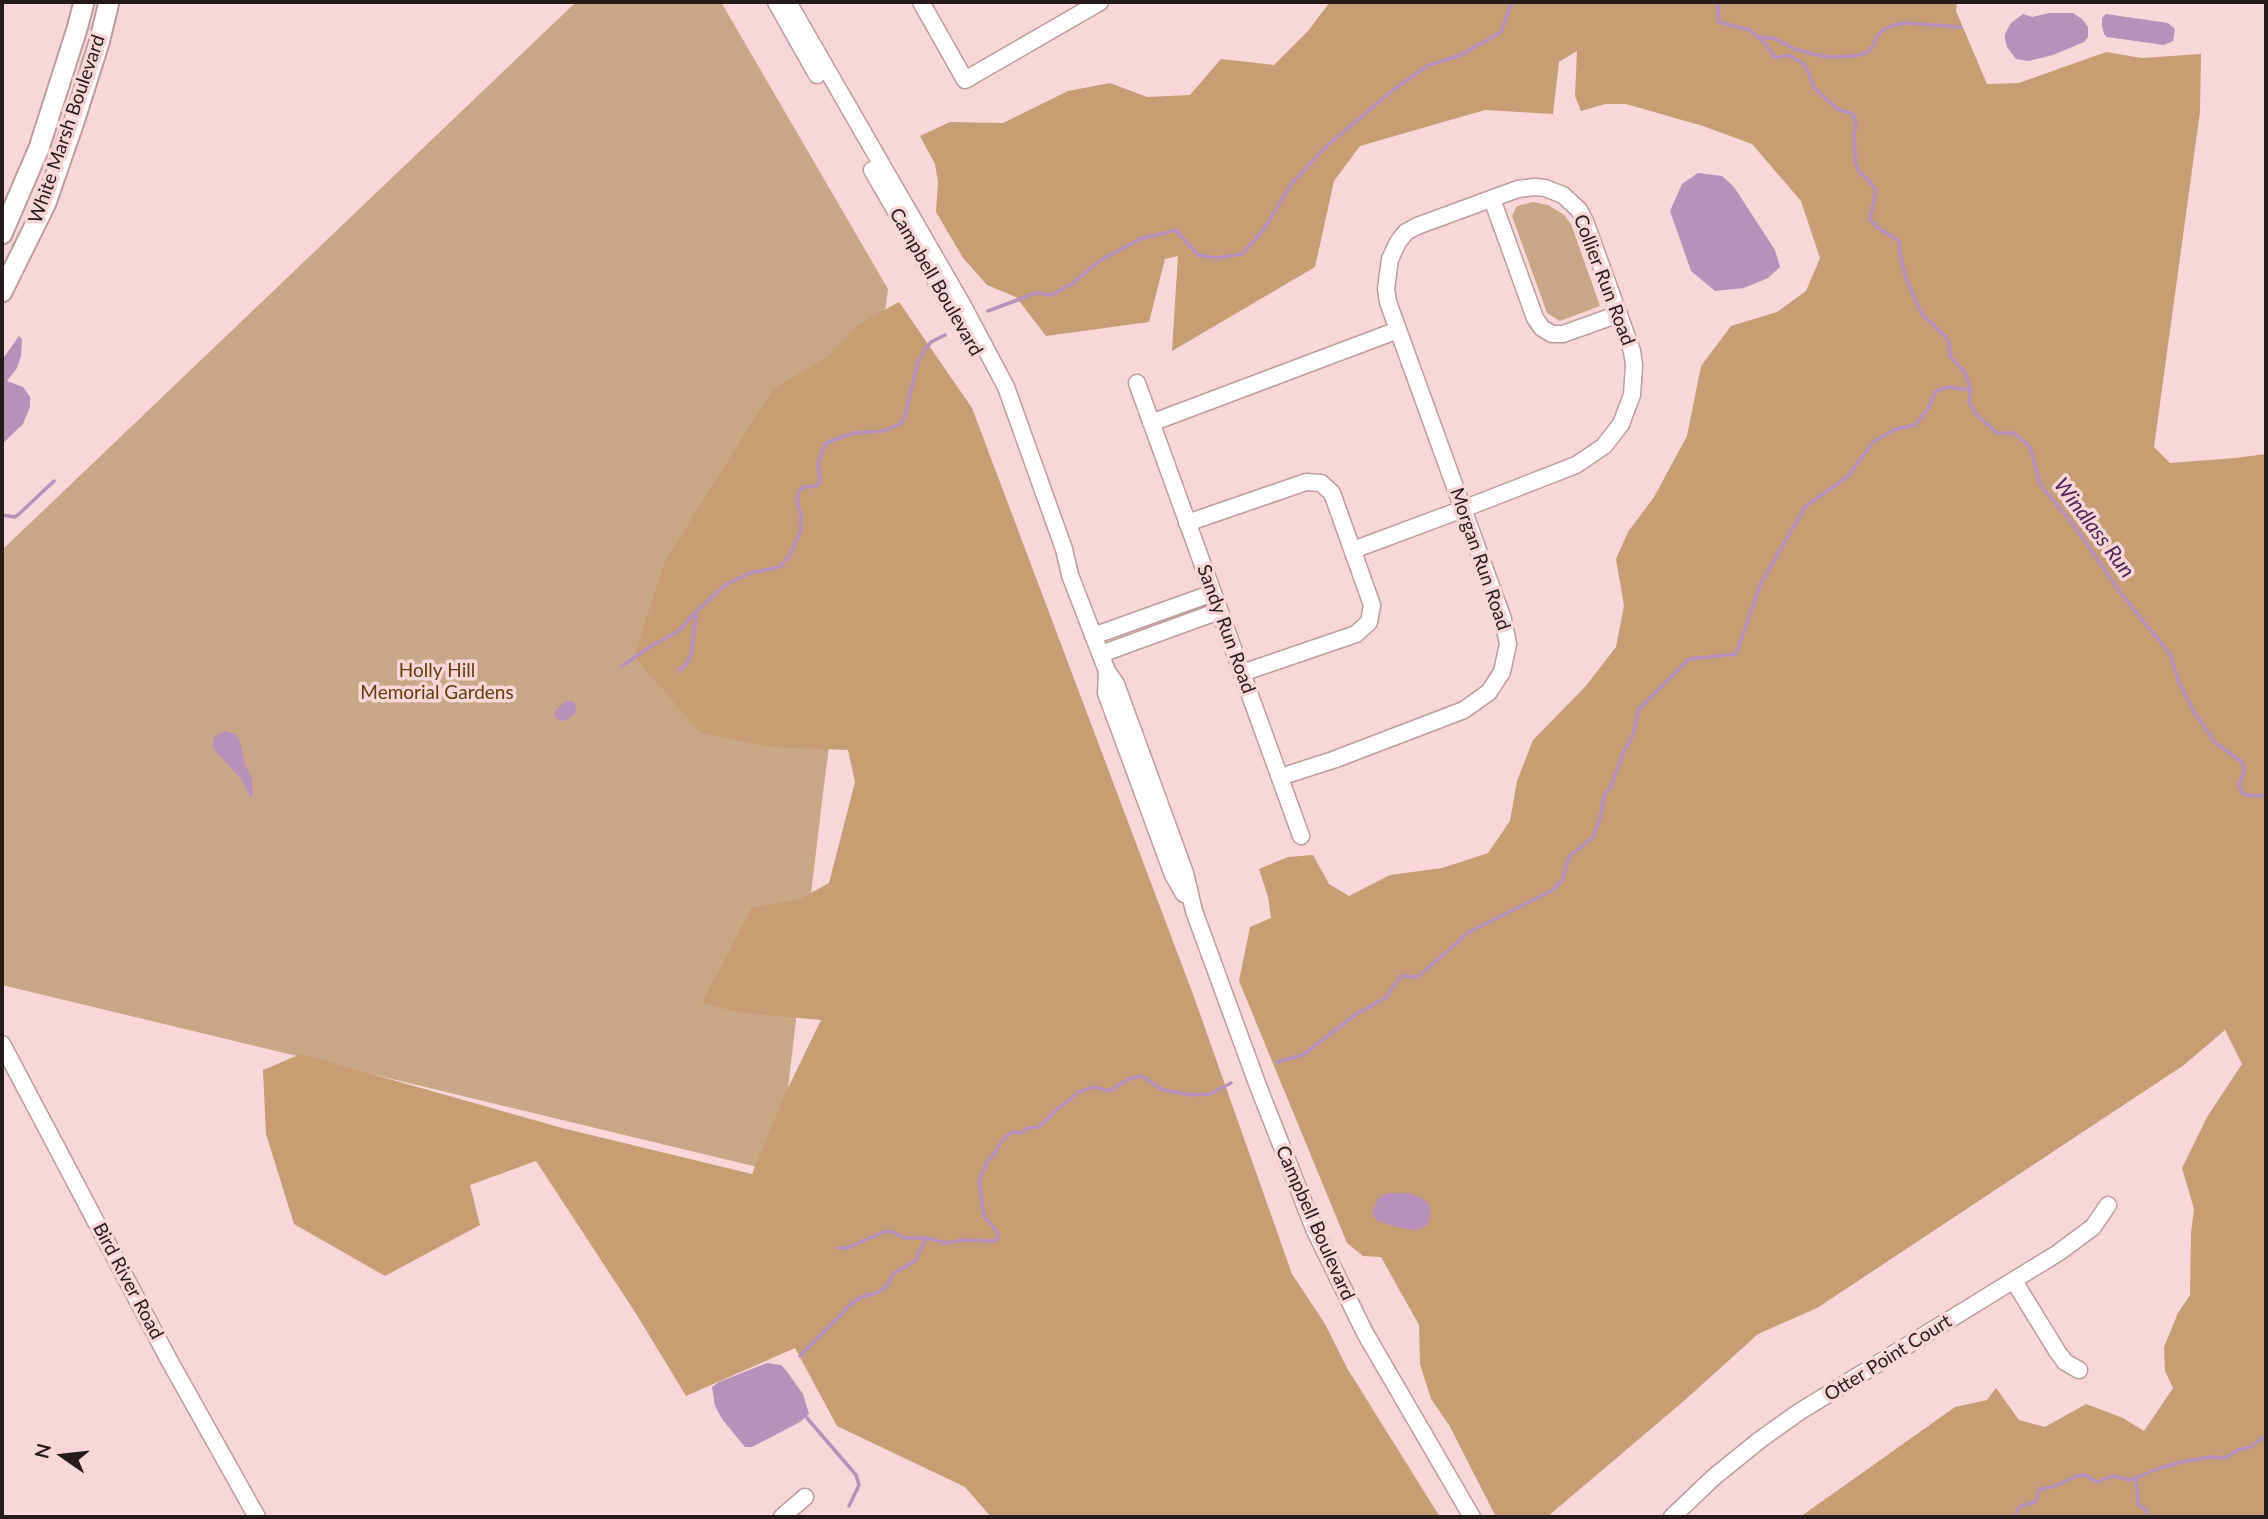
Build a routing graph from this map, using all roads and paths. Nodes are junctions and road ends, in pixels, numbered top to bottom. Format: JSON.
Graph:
{"nodes":[{"id":1,"x":84,"y":2,"type":"edge"},
{"id":2,"x":109,"y":2,"type":"edge"},
{"id":3,"x":776,"y":2,"type":"edge"},
{"id":4,"x":788,"y":2,"type":"edge"},
{"id":5,"x":921,"y":2,"type":"edge"},
{"id":6,"x":1095,"y":3,"type":"edge"},
{"id":7,"x":1492,"y":199,"type":"junction"},
{"id":8,"x":2,"y":234,"type":"edge"},
{"id":9,"x":2,"y":292,"type":"edge"},
{"id":10,"x":1619,"y":314,"type":"junction"},
{"id":11,"x":1398,"y":330,"type":"junction"},
{"id":12,"x":1137,"y":383,"type":"dead end"},
{"id":13,"x":1151,"y":423,"type":"junction"},
{"id":14,"x":1463,"y":509,"type":"junction"},
{"id":15,"x":1187,"y":523,"type":"junction"},
{"id":16,"x":1353,"y":550,"type":"junction"},
{"id":17,"x":1070,"y":575,"type":"junction"},
{"id":18,"x":1213,"y":593,"type":"junction"},
{"id":19,"x":1219,"y":611,"type":"junction"},
{"id":20,"x":1093,"y":636,"type":"junction"},
{"id":21,"x":1101,"y":654,"type":"junction"},
{"id":22,"x":1242,"y":673,"type":"junction"},
{"id":23,"x":1280,"y":777,"type":"junction"},
{"id":24,"x":1301,"y":836,"type":"dead end"},
{"id":25,"x":2,"y":1044,"type":"edge"},
{"id":26,"x":2108,"y":1205,"type":"dead end"},
{"id":27,"x":2014,"y":1281,"type":"junction"},
{"id":28,"x":2078,"y":1370,"type":"dead end"},
{"id":29,"x":805,"y":1497,"type":"dead end"},
{"id":30,"x":257,"y":1517,"type":"edge"},
{"id":31,"x":782,"y":1517,"type":"edge"},
{"id":32,"x":1472,"y":1517,"type":"edge"},
{"id":33,"x":1672,"y":1517,"type":"edge"}],
"edges":[{"from":1,"to":8,"type":"main road","name":"White Marsh Boulevard"},
{"from":2,"to":9,"type":"main road","name":"White Marsh Boulevard"},
{"from":3,"to":17,"type":"street","name":"Campbell Boulevard"},
{"from":4,"to":17,"type":"street","name":"Campbell Boulevard"},
{"from":5,"to":6,"type":"street"},
{"from":7,"to":10,"type":"street","name":"Collier Run Road"},
{"from":7,"to":10,"type":"street"},
{"from":7,"to":11,"type":"street","name":"Collier Run Road"},
{"from":10,"to":14,"type":"street","name":"Collier Run Road"},
{"from":11,"to":13,"type":"street"},
{"from":11,"to":14,"type":"street","name":"Morgan Run Road"},
{"from":12,"to":13,"type":"street","name":"Sandy Run Road"},
{"from":13,"to":15,"type":"street","name":"Sandy Run Road"},
{"from":14,"to":16,"type":"street","name":"Collier Run Road"},
{"from":14,"to":23,"type":"street","name":"Morgan Run Road"},
{"from":15,"to":16,"type":"street"},
{"from":15,"to":18,"type":"street","name":"Sandy Run Road"},
{"from":16,"to":22,"type":"street"},
{"from":17,"to":20,"type":"street","name":"Campbell Boulevard"},
{"from":18,"to":19,"type":"street","name":"Sandy Run Road"},
{"from":18,"to":20,"type":"street"},
{"from":19,"to":21,"type":"street"},
{"from":19,"to":22,"type":"street","name":"Sandy Run Road"},
{"from":20,"to":21,"type":"street","name":"Campbell Boulevard"},
{"from":21,"to":32,"type":"street","name":"Campbell Boulevard"},
{"from":22,"to":23,"type":"street","name":"Sandy Run Road"},
{"from":23,"to":24,"type":"street","name":"Sandy Run Road"},
{"from":25,"to":30,"type":"street","name":"Bird River Road"},
{"from":26,"to":27,"type":"street","name":"Otter Point Court"},
{"from":27,"to":28,"type":"street"},
{"from":27,"to":33,"type":"street","name":"Otter Point Court"},
{"from":29,"to":31,"type":"street"}]}
